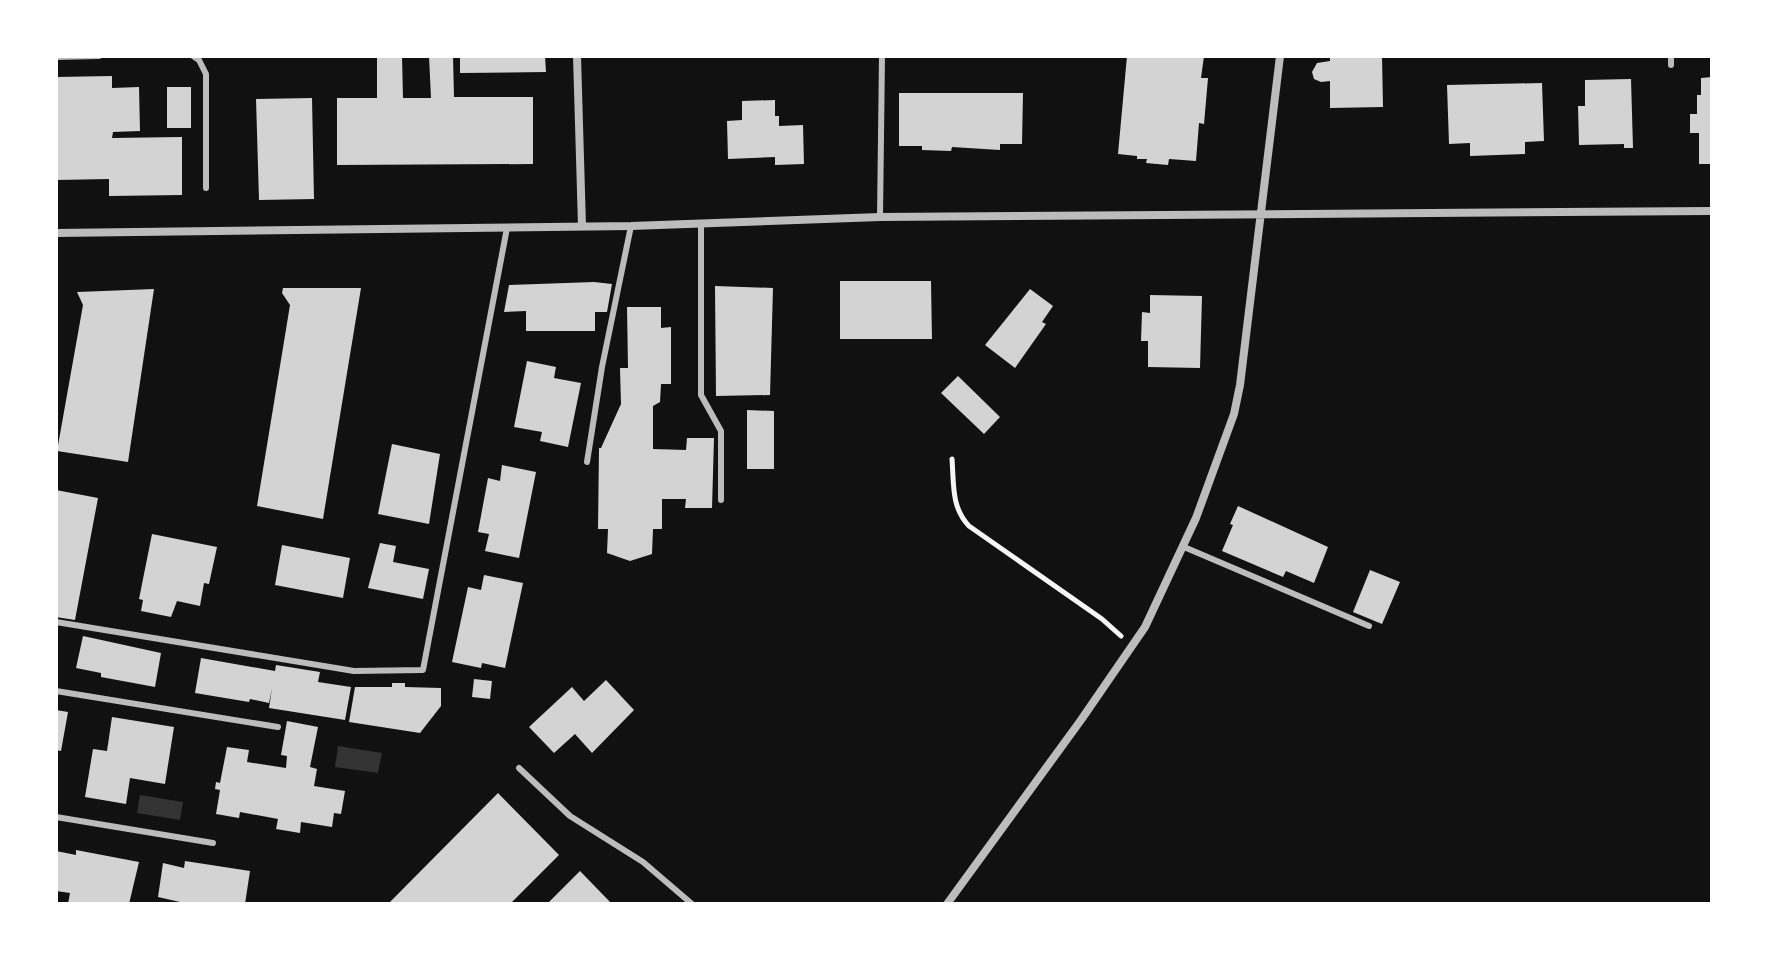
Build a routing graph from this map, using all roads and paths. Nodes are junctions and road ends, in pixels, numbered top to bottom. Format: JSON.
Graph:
{"nodes":[{"id":1,"x":99,"y":56,"type":"edge"},
{"id":2,"x":193,"y":56,"type":"edge"},
{"id":3,"x":577,"y":56,"type":"edge"},
{"id":4,"x":882,"y":56,"type":"edge"},
{"id":5,"x":1280,"y":56,"type":"edge"},
{"id":6,"x":1671,"y":56,"type":"edge"},
{"id":7,"x":56,"y":57,"type":"edge"},
{"id":8,"x":1671,"y":65,"type":"dead end"},
{"id":9,"x":206,"y":188,"type":"dead end"},
{"id":10,"x":1712,"y":211,"type":"edge"},
{"id":11,"x":1259,"y":214,"type":"junction"},
{"id":12,"x":880,"y":217,"type":"junction"},
{"id":13,"x":701,"y":224,"type":"junction"},
{"id":14,"x":582,"y":226,"type":"junction"},
{"id":15,"x":631,"y":226,"type":"junction"},
{"id":16,"x":507,"y":228,"type":"junction"},
{"id":17,"x":56,"y":233,"type":"edge"},
{"id":18,"x":952,"y":459,"type":"dead end"},
{"id":19,"x":587,"y":462,"type":"dead end"},
{"id":20,"x":721,"y":500,"type":"dead end"},
{"id":21,"x":1184,"y":547,"type":"junction"},
{"id":22,"x":56,"y":622,"type":"edge"},
{"id":23,"x":1369,"y":626,"type":"dead end"},
{"id":24,"x":1133,"y":647,"type":"junction"},
{"id":25,"x":56,"y":691,"type":"edge"},
{"id":26,"x":278,"y":727,"type":"dead end"},
{"id":27,"x":519,"y":768,"type":"dead end"},
{"id":28,"x":56,"y":817,"type":"edge"},
{"id":29,"x":213,"y":843,"type":"dead end"},
{"id":30,"x":692,"y":904,"type":"edge"},
{"id":31,"x":947,"y":904,"type":"edge"}],
"edges":[{"from":1,"to":7,"type":"lane"},
{"from":2,"to":9,"type":"lane"},
{"from":3,"to":14,"type":"street"},
{"from":4,"to":12,"type":"lane"},
{"from":5,"to":11,"type":"street"},
{"from":6,"to":8,"type":"lane"},
{"from":10,"to":11,"type":"street"},
{"from":11,"to":12,"type":"street"},
{"from":11,"to":21,"type":"street"},
{"from":12,"to":13,"type":"street"},
{"from":13,"to":15,"type":"street"},
{"from":13,"to":20,"type":"lane"},
{"from":14,"to":15,"type":"street"},
{"from":14,"to":16,"type":"street"},
{"from":15,"to":19,"type":"lane"},
{"from":16,"to":17,"type":"street"},
{"from":16,"to":22,"type":"lane"},
{"from":18,"to":24,"type":"path"},
{"from":21,"to":23,"type":"lane"},
{"from":21,"to":24,"type":"street"},
{"from":24,"to":31,"type":"street"},
{"from":25,"to":26,"type":"lane"},
{"from":27,"to":30,"type":"lane"},
{"from":28,"to":29,"type":"lane"}]}
